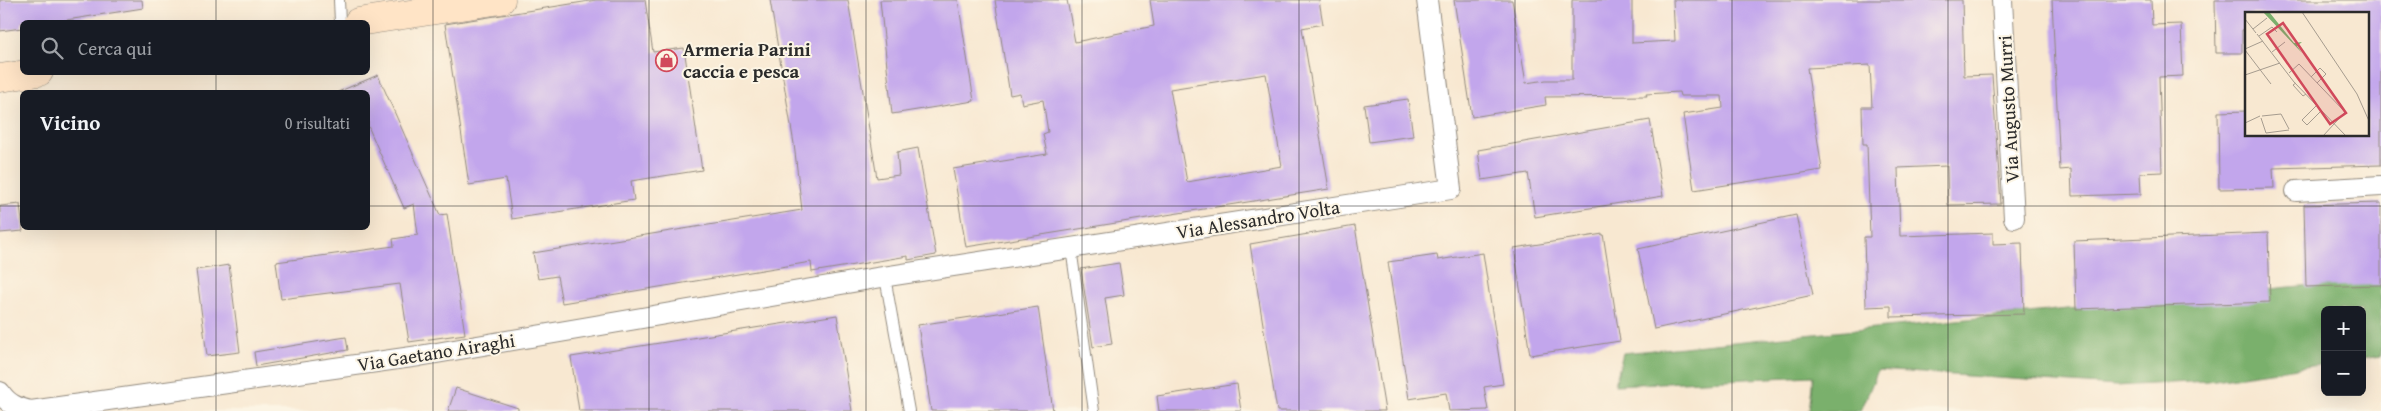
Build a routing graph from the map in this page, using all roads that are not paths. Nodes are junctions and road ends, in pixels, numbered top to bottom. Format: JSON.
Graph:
{"nodes":[{"id":1,"x":340,"y":0,"type":"edge"},
{"id":2,"x":496,"y":0,"type":"edge"},
{"id":3,"x":1427,"y":0,"type":"edge"},
{"id":4,"x":2002,"y":0,"type":"edge"},
{"id":5,"x":340,"y":20,"type":"edge"},
{"id":6,"x":370,"y":20,"type":"edge"},
{"id":7,"x":20,"y":75,"type":"edge"},
{"id":8,"x":0,"y":78,"type":"edge"},
{"id":9,"x":2381,"y":186,"type":"edge"},
{"id":10,"x":2296,"y":191,"type":"dead end"},
{"id":11,"x":2014,"y":218,"type":"dead end"},
{"id":12,"x":1072,"y":248,"type":"junction"},
{"id":13,"x":881,"y":278,"type":"junction"},
{"id":14,"x":0,"y":392,"type":"edge"},
{"id":15,"x":909,"y":411,"type":"edge"},
{"id":16,"x":1094,"y":411,"type":"edge"}],
"edges":[{"from":1,"to":5,"type":"lane"},
{"from":2,"to":6,"type":"street"},
{"from":3,"to":12,"type":"street","name":"Via Alessandro Volta"},
{"from":4,"to":11,"type":"street","name":"Via Augusto Murri"},
{"from":7,"to":8,"type":"street"},
{"from":9,"to":10,"type":"street"},
{"from":12,"to":13,"type":"street","name":"Via Alessandro Volta"},
{"from":12,"to":16,"type":"lane"},
{"from":13,"to":14,"type":"street","name":"Via Gaetano Airaghi"},
{"from":13,"to":15,"type":"lane"}]}
